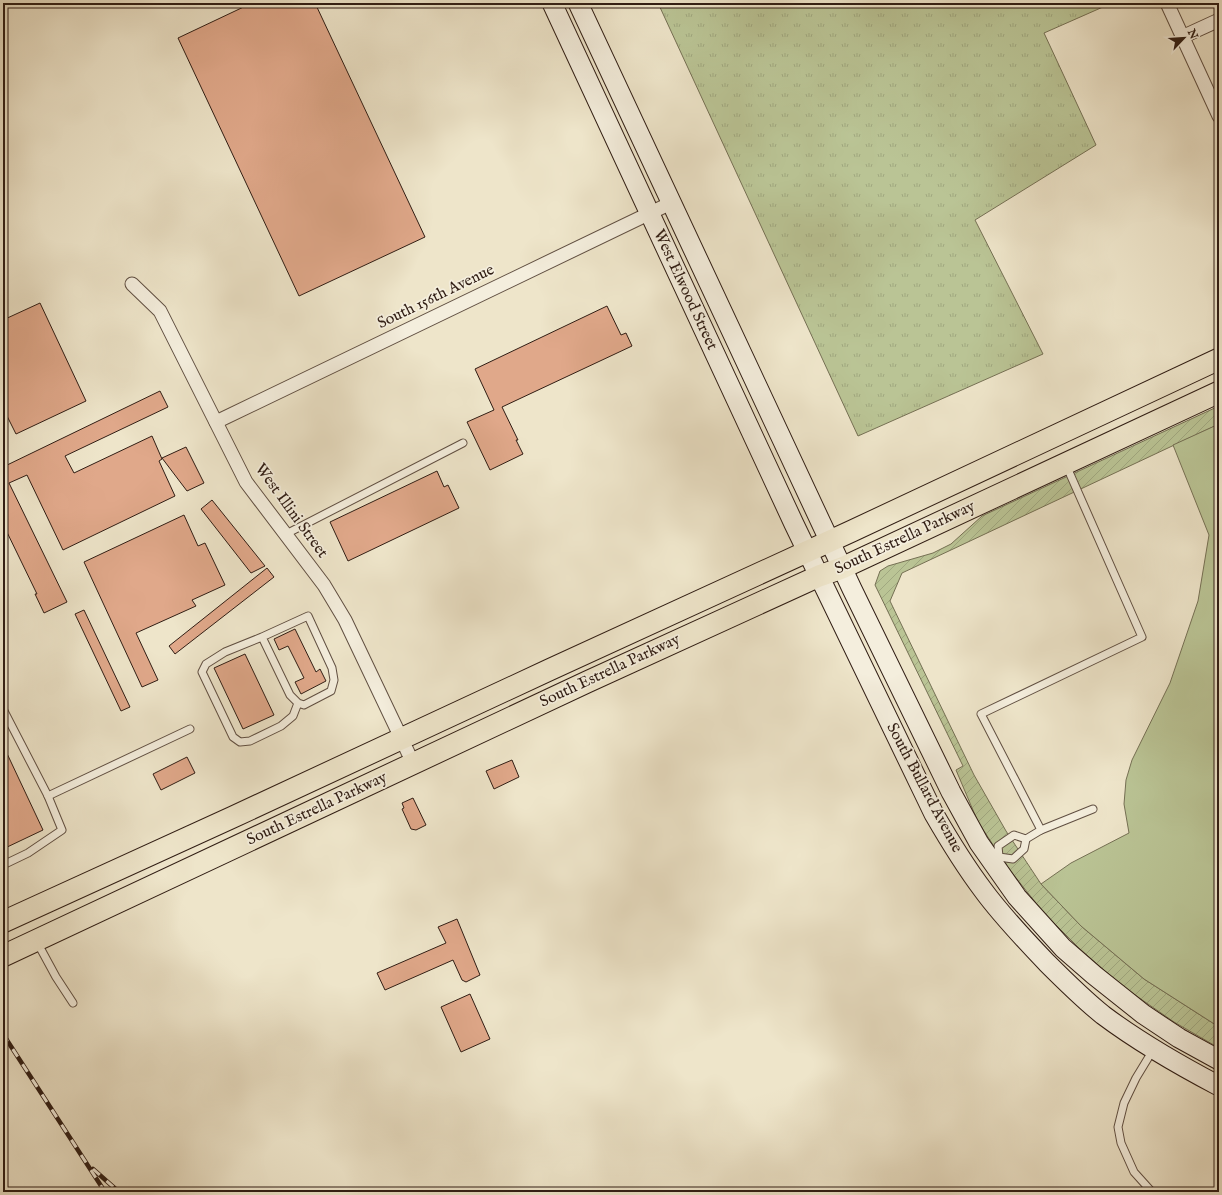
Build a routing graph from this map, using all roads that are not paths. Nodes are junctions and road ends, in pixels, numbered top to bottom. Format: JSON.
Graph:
{"nodes":[{"id":1,"x":552,"y":3,"type":"edge"},
{"id":2,"x":578,"y":3,"type":"edge"},
{"id":3,"x":1167,"y":3,"type":"edge"},
{"id":4,"x":1219,"y":20,"type":"edge"},
{"id":5,"x":1182,"y":37,"type":"junction"},
{"id":6,"x":1219,"y":116,"type":"edge"},
{"id":7,"x":671,"y":203,"type":"junction"},
{"id":8,"x":650,"y":213,"type":"junction"},
{"id":9,"x":132,"y":284,"type":"dead end"},
{"id":10,"x":1219,"y":360,"type":"edge"},
{"id":11,"x":1219,"y":392,"type":"edge"},
{"id":12,"x":216,"y":422,"type":"junction"},
{"id":13,"x":463,"y":443,"type":"dead end"},
{"id":14,"x":1065,"y":463,"type":"junction"},
{"id":15,"x":286,"y":534,"type":"junction"},
{"id":16,"x":830,"y":541,"type":"junction"},
{"id":17,"x":807,"y":552,"type":"junction"},
{"id":18,"x":842,"y":568,"type":"junction"},
{"id":19,"x":819,"y":576,"type":"junction"},
{"id":20,"x":262,"y":637,"type":"junction"},
{"id":21,"x":298,"y":704,"type":"junction"},
{"id":22,"x":3,"y":709,"type":"edge"},
{"id":23,"x":190,"y":729,"type":"dead end"},
{"id":24,"x":402,"y":739,"type":"junction"},
{"id":25,"x":413,"y":763,"type":"junction"},
{"id":26,"x":48,"y":796,"type":"junction"},
{"id":27,"x":1093,"y":809,"type":"dead end"},
{"id":28,"x":1041,"y":830,"type":"junction"},
{"id":29,"x":1026,"y":839,"type":"junction"},
{"id":30,"x":996,"y":860,"type":"junction"},
{"id":31,"x":3,"y":865,"type":"edge"},
{"id":32,"x":3,"y":922,"type":"edge"},
{"id":33,"x":36,"y":940,"type":"junction"},
{"id":34,"x":3,"y":956,"type":"edge"},
{"id":35,"x":73,"y":1003,"type":"dead end"},
{"id":36,"x":1154,"y":1050,"type":"junction"},
{"id":37,"x":1219,"y":1060,"type":"edge"},
{"id":38,"x":1219,"y":1086,"type":"edge"},
{"id":39,"x":1152,"y":1192,"type":"edge"}],
"edges":[{"from":1,"to":8,"type":"main road","name":"West Elwood Street"},
{"from":2,"to":7,"type":"main road","name":"West Elwood Street"},
{"from":3,"to":5,"type":"street"},
{"from":4,"to":5,"type":"street"},
{"from":5,"to":6,"type":"street"},
{"from":7,"to":8,"type":"street","name":"South 156th Avenue"},
{"from":7,"to":16,"type":"main road","name":"West Elwood Street"},
{"from":8,"to":12,"type":"street","name":"South 156th Avenue"},
{"from":8,"to":17,"type":"main road","name":"West Elwood Street"},
{"from":9,"to":12,"type":"street","name":"West Illini Street"},
{"from":10,"to":16,"type":"main road","name":"South Estrella Parkway"},
{"from":11,"to":14,"type":"main road","name":"South Estrella Parkway"},
{"from":12,"to":15,"type":"street","name":"West Illini Street"},
{"from":13,"to":15,"type":"lane"},
{"from":14,"to":18,"type":"main road","name":"South Estrella Parkway"},
{"from":14,"to":28,"type":"lane"},
{"from":15,"to":24,"type":"street","name":"West Illini Street"},
{"from":16,"to":17,"type":"main road","name":"South Estrella Parkway"},
{"from":16,"to":18,"type":"main road","name":"West Elwood Street"},
{"from":17,"to":19,"type":"main road","name":"West Elwood Street"},
{"from":17,"to":24,"type":"main road","name":"South Estrella Parkway"},
{"from":18,"to":19,"type":"main road","name":"South Estrella Parkway"},
{"from":18,"to":30,"type":"main road","name":"South Bullard Avenue"},
{"from":19,"to":25,"type":"main road","name":"South Estrella Parkway"},
{"from":19,"to":36,"type":"main road","name":"South Bullard Avenue"},
{"from":20,"to":21,"type":"lane"},
{"from":20,"to":21,"type":"lane"},
{"from":20,"to":21,"type":"lane"},
{"from":22,"to":26,"type":"lane"},
{"from":23,"to":26,"type":"lane"},
{"from":24,"to":25,"type":"street","name":"West Illini Street"},
{"from":24,"to":32,"type":"main road","name":"South Estrella Parkway"},
{"from":25,"to":33,"type":"main road","name":"South Estrella Parkway"},
{"from":26,"to":31,"type":"lane"},
{"from":27,"to":28,"type":"lane"},
{"from":28,"to":29,"type":"lane"},
{"from":29,"to":30,"type":"lane"},
{"from":29,"to":30,"type":"lane"},
{"from":30,"to":37,"type":"main road","name":"South Bullard Avenue"},
{"from":33,"to":34,"type":"main road","name":"South Estrella Parkway"},
{"from":33,"to":35,"type":"lane"},
{"from":36,"to":38,"type":"main road","name":"South Bullard Avenue"},
{"from":36,"to":39,"type":"lane"}]}
